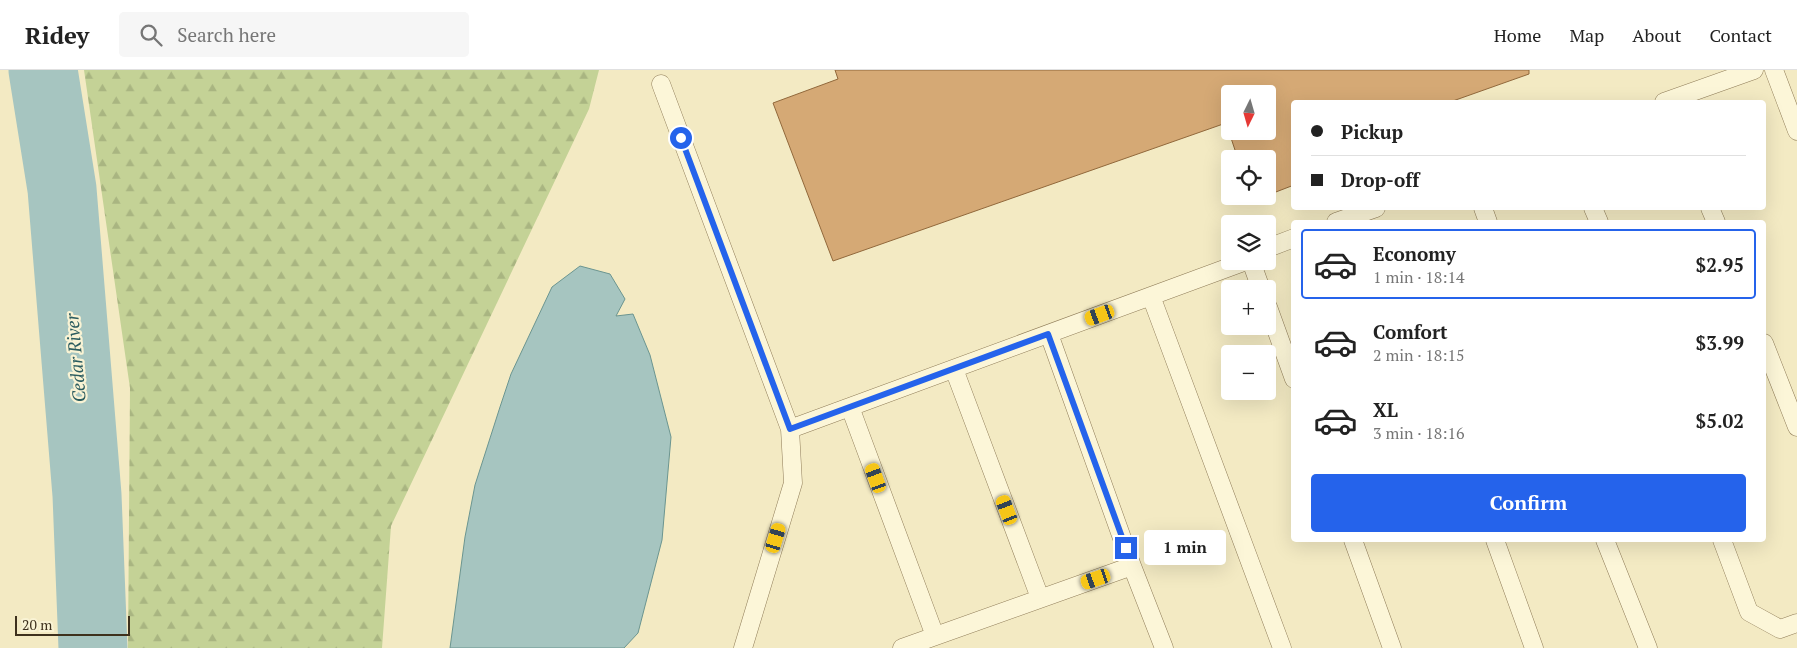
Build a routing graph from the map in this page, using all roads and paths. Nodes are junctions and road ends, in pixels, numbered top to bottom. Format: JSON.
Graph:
{"nodes":[{"id":1,"x":1754,"y":70,"type":"edge"},
{"id":2,"x":1774,"y":70,"type":"edge"},
{"id":3,"x":661,"y":84,"type":"dead end"},
{"id":4,"x":1672,"y":100,"type":"edge"},
{"id":5,"x":1797,"y":131,"type":"edge"},
{"id":6,"x":1375,"y":213,"type":"edge"},
{"id":7,"x":1345,"y":220,"type":"edge"},
{"id":8,"x":1291,"y":239,"type":"edge"},
{"id":9,"x":1276,"y":245,"type":"edge"},
{"id":10,"x":1222,"y":270,"type":"edge"},
{"id":11,"x":1152,"y":296,"type":"junction"},
{"id":12,"x":1276,"y":329,"type":"edge"},
{"id":13,"x":1048,"y":334,"type":"junction"},
{"id":14,"x":1766,"y":349,"type":"edge"},
{"id":15,"x":954,"y":369,"type":"junction"},
{"id":16,"x":1291,"y":371,"type":"edge"},
{"id":17,"x":850,"y":407,"type":"junction"},
{"id":18,"x":1797,"y":427,"type":"edge"},
{"id":19,"x":790,"y":429,"type":"junction"},
{"id":20,"x":1353,"y":542,"type":"edge"},
{"id":21,"x":1496,"y":542,"type":"edge"},
{"id":22,"x":1606,"y":542,"type":"edge"},
{"id":23,"x":1723,"y":542,"type":"edge"},
{"id":24,"x":1132,"y":566,"type":"junction"},
{"id":25,"x":1040,"y":598,"type":"junction"},
{"id":26,"x":1797,"y":622,"type":"edge"},
{"id":27,"x":935,"y":636,"type":"junction"},
{"id":28,"x":743,"y":648,"type":"edge"},
{"id":29,"x":902,"y":648,"type":"edge"},
{"id":30,"x":1164,"y":648,"type":"edge"},
{"id":31,"x":1282,"y":648,"type":"edge"},
{"id":32,"x":1392,"y":648,"type":"edge"},
{"id":33,"x":1534,"y":648,"type":"edge"},
{"id":34,"x":1648,"y":648,"type":"edge"}],
"edges":[{"from":1,"to":4,"type":"lane"},
{"from":2,"to":5,"type":"lane"},
{"from":3,"to":19,"type":"lane"},
{"from":6,"to":7,"type":"lane"},
{"from":8,"to":9,"type":"lane"},
{"from":10,"to":11,"type":"lane"},
{"from":11,"to":13,"type":"lane"},
{"from":11,"to":31,"type":"lane"},
{"from":12,"to":16,"type":"lane"},
{"from":13,"to":15,"type":"lane"},
{"from":13,"to":24,"type":"lane"},
{"from":14,"to":18,"type":"lane"},
{"from":15,"to":17,"type":"lane"},
{"from":15,"to":25,"type":"lane"},
{"from":17,"to":19,"type":"lane"},
{"from":17,"to":27,"type":"lane"},
{"from":19,"to":28,"type":"lane"},
{"from":20,"to":32,"type":"lane"},
{"from":21,"to":33,"type":"lane"},
{"from":22,"to":34,"type":"lane"},
{"from":23,"to":26,"type":"lane"},
{"from":24,"to":25,"type":"lane"},
{"from":24,"to":30,"type":"lane"},
{"from":25,"to":27,"type":"lane"},
{"from":27,"to":29,"type":"lane"}]}
